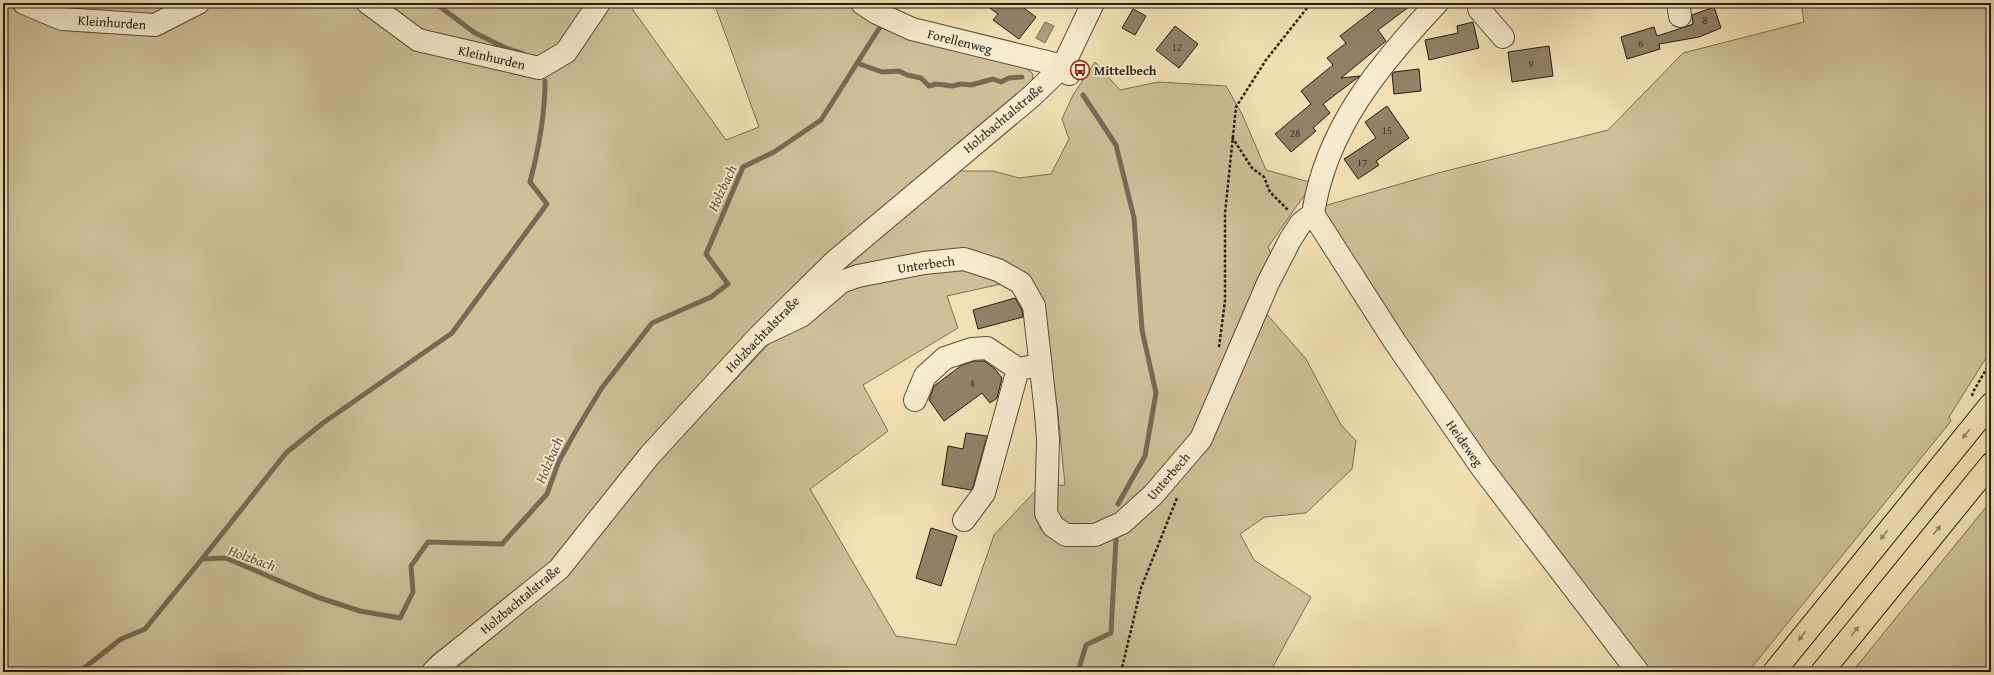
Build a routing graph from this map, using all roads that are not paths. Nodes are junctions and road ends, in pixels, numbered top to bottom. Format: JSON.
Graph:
{"nodes":[{"id":1,"x":24,"y":3,"type":"edge"},
{"id":2,"x":198,"y":3,"type":"edge"},
{"id":3,"x":368,"y":3,"type":"edge"},
{"id":4,"x":599,"y":3,"type":"edge"},
{"id":5,"x":862,"y":3,"type":"edge"},
{"id":6,"x":1093,"y":3,"type":"edge"},
{"id":7,"x":1438,"y":3,"type":"edge"},
{"id":8,"x":1479,"y":3,"type":"edge"},
{"id":9,"x":1503,"y":37,"type":"dead end"},
{"id":10,"x":1063,"y":66,"type":"junction"},
{"id":11,"x":1310,"y":213,"type":"junction"},
{"id":12,"x":759,"y":336,"type":"junction"},
{"id":13,"x":1040,"y":365,"type":"junction"},
{"id":14,"x":1018,"y":369,"type":"junction"},
{"id":15,"x":915,"y":400,"type":"dead end"},
{"id":16,"x":1991,"y":404,"type":"edge"},
{"id":17,"x":1991,"y":464,"type":"edge"},
{"id":18,"x":964,"y":520,"type":"dead end"},
{"id":19,"x":433,"y":672,"type":"edge"},
{"id":20,"x":1638,"y":672,"type":"edge"},
{"id":21,"x":1774,"y":672,"type":"edge"},
{"id":22,"x":1822,"y":672,"type":"edge"}],
"edges":[{"from":1,"to":2,"type":"street","name":"Kleinhurden"},
{"from":3,"to":4,"type":"street","name":"Kleinhurden"},
{"from":5,"to":10,"type":"street","name":"Forellenweg"},
{"from":6,"to":10,"type":"street","name":"Holzbachtalstraße"},
{"from":7,"to":11,"type":"street"},
{"from":8,"to":9,"type":"street"},
{"from":10,"to":12,"type":"street","name":"Holzbachtalstraße"},
{"from":11,"to":13,"type":"street","name":"Unterbech"},
{"from":11,"to":20,"type":"street","name":"Heideweg"},
{"from":12,"to":13,"type":"street","name":"Unterbech"},
{"from":12,"to":19,"type":"street","name":"Holzbachtalstraße"},
{"from":13,"to":14,"type":"street"},
{"from":14,"to":15,"type":"street"},
{"from":14,"to":18,"type":"street"},
{"from":16,"to":21,"type":"highway","one_way":true},
{"from":22,"to":17,"type":"highway","one_way":true}]}
